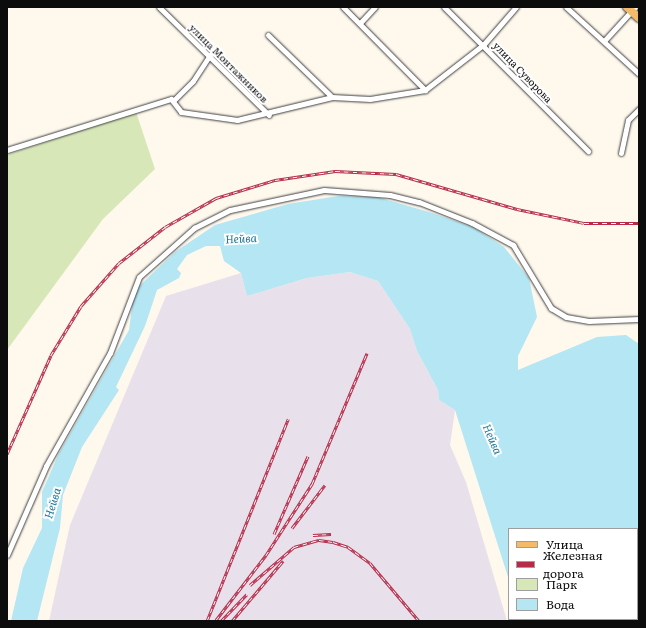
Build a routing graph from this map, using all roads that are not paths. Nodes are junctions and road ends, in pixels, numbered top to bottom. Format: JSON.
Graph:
{"nodes":[{"id":1,"x":159,"y":7,"type":"edge"},
{"id":2,"x":343,"y":7,"type":"edge"},
{"id":3,"x":375,"y":7,"type":"edge"},
{"id":4,"x":444,"y":7,"type":"edge"},
{"id":5,"x":516,"y":7,"type":"edge"},
{"id":6,"x":566,"y":7,"type":"edge"},
{"id":7,"x":631,"y":8,"type":"edge"},
{"id":8,"x":639,"y":18,"type":"edge"},
{"id":9,"x":360,"y":23,"type":"junction"},
{"id":10,"x":268,"y":35,"type":"dead end"},
{"id":11,"x":604,"y":41,"type":"junction"},
{"id":12,"x":484,"y":44,"type":"junction"},
{"id":13,"x":210,"y":55,"type":"junction"},
{"id":14,"x":639,"y":74,"type":"edge"},
{"id":15,"x":426,"y":90,"type":"junction"},
{"id":16,"x":332,"y":97,"type":"junction"},
{"id":17,"x":173,"y":101,"type":"junction"},
{"id":18,"x":639,"y":109,"type":"edge"},
{"id":19,"x":269,"y":115,"type":"junction"},
{"id":20,"x":7,"y":150,"type":"edge"},
{"id":21,"x":588,"y":152,"type":"dead end"},
{"id":22,"x":621,"y":153,"type":"dead end"},
{"id":23,"x":639,"y":319,"type":"edge"},
{"id":24,"x":7,"y":555,"type":"edge"}],
"edges":[{"from":1,"to":13,"type":"street","name":"улица Монтажников"},
{"from":2,"to":9,"type":"street"},
{"from":3,"to":9,"type":"street"},
{"from":4,"to":12,"type":"street","name":"улица Суворова"},
{"from":5,"to":12,"type":"street"},
{"from":6,"to":11,"type":"street"},
{"from":7,"to":8,"type":"main road"},
{"from":7,"to":11,"type":"street"},
{"from":9,"to":15,"type":"street"},
{"from":10,"to":16,"type":"street"},
{"from":11,"to":14,"type":"street"},
{"from":12,"to":15,"type":"street"},
{"from":12,"to":21,"type":"street","name":"улица Суворова"},
{"from":13,"to":17,"type":"street"},
{"from":13,"to":19,"type":"street","name":"улица Монтажников"},
{"from":15,"to":16,"type":"street"},
{"from":16,"to":19,"type":"street"},
{"from":17,"to":19,"type":"street"},
{"from":17,"to":20,"type":"street"},
{"from":18,"to":22,"type":"street"},
{"from":23,"to":24,"type":"street"}]}
